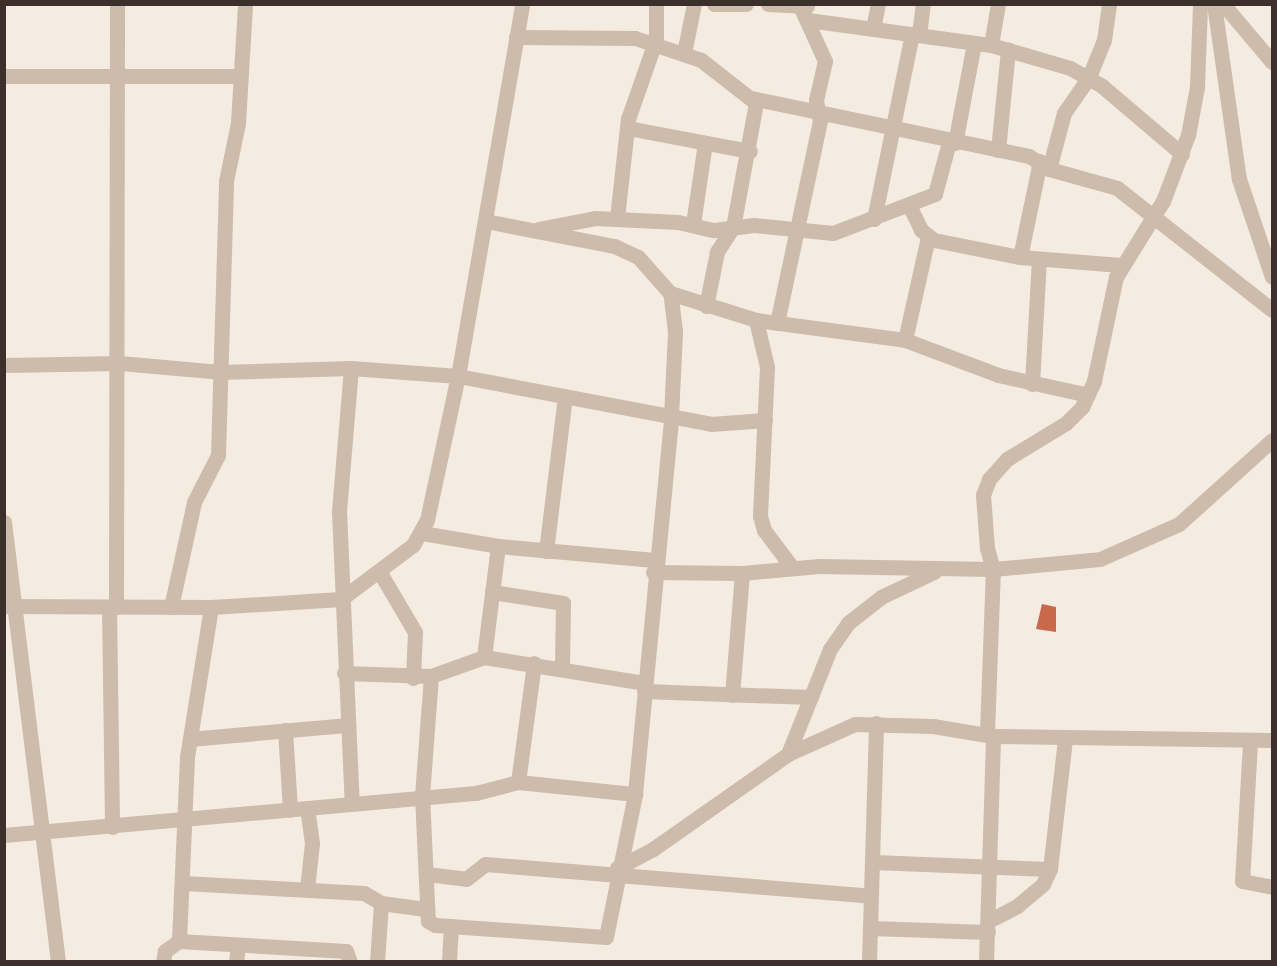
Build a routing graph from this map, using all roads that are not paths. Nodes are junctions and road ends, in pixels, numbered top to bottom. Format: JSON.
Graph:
{"nodes":[{"id":1,"x":117,"y":4,"type":"edge"},
{"id":2,"x":245,"y":4,"type":"edge"},
{"id":3,"x":522,"y":4,"type":"edge"},
{"id":4,"x":656,"y":4,"type":"edge"},
{"id":5,"x":694,"y":4,"type":"edge"},
{"id":6,"x":714,"y":4,"type":"edge"},
{"id":7,"x":746,"y":4,"type":"edge"},
{"id":8,"x":768,"y":4,"type":"edge"},
{"id":9,"x":878,"y":4,"type":"edge"},
{"id":10,"x":923,"y":4,"type":"edge"},
{"id":11,"x":998,"y":4,"type":"edge"},
{"id":12,"x":1109,"y":4,"type":"edge"},
{"id":13,"x":1200,"y":4,"type":"edge"},
{"id":14,"x":1214,"y":4,"type":"edge"},
{"id":15,"x":1223,"y":4,"type":"edge"},
{"id":16,"x":804,"y":10,"type":"edge"},
{"id":17,"x":873,"y":29,"type":"junction"},
{"id":18,"x":916,"y":35,"type":"junction"},
{"id":19,"x":516,"y":37,"type":"junction"},
{"id":20,"x":974,"y":43,"type":"junction"},
{"id":21,"x":654,"y":44,"type":"junction"},
{"id":22,"x":991,"y":45,"type":"junction"},
{"id":23,"x":1008,"y":49,"type":"junction"},
{"id":24,"x":684,"y":53,"type":"junction"},
{"id":25,"x":1272,"y":62,"type":"edge"},
{"id":26,"x":4,"y":76,"type":"edge"},
{"id":27,"x":240,"y":76,"type":"junction"},
{"id":28,"x":119,"y":77,"type":"junction"},
{"id":29,"x":1089,"y":77,"type":"junction"},
{"id":30,"x":752,"y":98,"type":"junction"},
{"id":31,"x":820,"y":114,"type":"junction"},
{"id":32,"x":628,"y":129,"type":"junction"},
{"id":33,"x":891,"y":130,"type":"junction"},
{"id":34,"x":952,"y":142,"type":"junction"},
{"id":35,"x":705,"y":143,"type":"junction"},
{"id":36,"x":998,"y":150,"type":"junction"},
{"id":37,"x":750,"y":151,"type":"junction"},
{"id":38,"x":1182,"y":154,"type":"junction"},
{"id":39,"x":1045,"y":165,"type":"junction"},
{"id":40,"x":909,"y":205,"type":"junction"},
{"id":41,"x":1154,"y":215,"type":"junction"},
{"id":42,"x":618,"y":218,"type":"junction"},
{"id":43,"x":874,"y":219,"type":"junction"},
{"id":44,"x":485,"y":221,"type":"junction"},
{"id":45,"x":693,"y":224,"type":"junction"},
{"id":46,"x":733,"y":227,"type":"junction"},
{"id":47,"x":794,"y":229,"type":"junction"},
{"id":48,"x":534,"y":230,"type":"junction"},
{"id":49,"x":928,"y":237,"type":"junction"},
{"id":50,"x":1020,"y":257,"type":"junction"},
{"id":51,"x":1039,"y":259,"type":"junction"},
{"id":52,"x":1121,"y":265,"type":"junction"},
{"id":53,"x":1272,"y":277,"type":"edge"},
{"id":54,"x":670,"y":293,"type":"junction"},
{"id":55,"x":706,"y":306,"type":"junction"},
{"id":56,"x":1272,"y":310,"type":"edge"},
{"id":57,"x":756,"y":320,"type":"junction"},
{"id":58,"x":777,"y":323,"type":"junction"},
{"id":59,"x":905,"y":340,"type":"junction"},
{"id":60,"x":120,"y":363,"type":"junction"},
{"id":61,"x":4,"y":365,"type":"edge"},
{"id":62,"x":351,"y":368,"type":"junction"},
{"id":63,"x":220,"y":372,"type":"junction"},
{"id":64,"x":458,"y":376,"type":"junction"},
{"id":65,"x":1032,"y":384,"type":"junction"},
{"id":66,"x":1088,"y":395,"type":"junction"},
{"id":67,"x":565,"y":397,"type":"junction"},
{"id":68,"x":671,"y":417,"type":"junction"},
{"id":69,"x":765,"y":420,"type":"junction"},
{"id":70,"x":1272,"y":440,"type":"edge"},
{"id":71,"x":4,"y":522,"type":"edge"},
{"id":72,"x":422,"y":533,"type":"junction"},
{"id":73,"x":498,"y":546,"type":"junction"},
{"id":74,"x":546,"y":551,"type":"junction"},
{"id":75,"x":654,"y":566,"type":"junction"},
{"id":76,"x":790,"y":566,"type":"junction"},
{"id":77,"x":993,"y":569,"type":"junction"},
{"id":78,"x":939,"y":570,"type":"junction"},
{"id":79,"x":379,"y":571,"type":"junction"},
{"id":80,"x":742,"y":573,"type":"junction"},
{"id":81,"x":492,"y":592,"type":"junction"},
{"id":82,"x":341,"y":599,"type":"junction"},
{"id":83,"x":10,"y":606,"type":"edge"},
{"id":84,"x":112,"y":607,"type":"junction"},
{"id":85,"x":171,"y":607,"type":"junction"},
{"id":86,"x":211,"y":607,"type":"junction"},
{"id":87,"x":484,"y":657,"type":"junction"},
{"id":88,"x":534,"y":663,"type":"junction"},
{"id":89,"x":562,"y":667,"type":"junction"},
{"id":90,"x":344,"y":673,"type":"junction"},
{"id":91,"x":431,"y":676,"type":"junction"},
{"id":92,"x":412,"y":678,"type":"junction"},
{"id":93,"x":644,"y":687,"type":"junction"},
{"id":94,"x":732,"y":694,"type":"junction"},
{"id":95,"x":811,"y":697,"type":"junction"},
{"id":96,"x":876,"y":723,"type":"junction"},
{"id":97,"x":348,"y":725,"type":"junction"},
{"id":98,"x":285,"y":730,"type":"junction"},
{"id":99,"x":990,"y":734,"type":"junction"},
{"id":100,"x":190,"y":739,"type":"junction"},
{"id":101,"x":1065,"y":739,"type":"junction"},
{"id":102,"x":1272,"y":740,"type":"edge"},
{"id":103,"x":1250,"y":742,"type":"junction"},
{"id":104,"x":788,"y":754,"type":"junction"},
{"id":105,"x":518,"y":782,"type":"junction"},
{"id":106,"x":635,"y":794,"type":"junction"},
{"id":107,"x":422,"y":796,"type":"junction"},
{"id":108,"x":352,"y":803,"type":"junction"},
{"id":109,"x":307,"y":808,"type":"junction"},
{"id":110,"x":290,"y":810,"type":"junction"},
{"id":111,"x":188,"y":819,"type":"junction"},
{"id":112,"x":112,"y":827,"type":"junction"},
{"id":113,"x":44,"y":831,"type":"junction"},
{"id":114,"x":4,"y":835,"type":"edge"},
{"id":115,"x":873,"y":862,"type":"junction"},
{"id":116,"x":992,"y":863,"type":"junction"},
{"id":117,"x":1050,"y":869,"type":"junction"},
{"id":118,"x":617,"y":872,"type":"junction"},
{"id":119,"x":427,"y":874,"type":"junction"},
{"id":120,"x":184,"y":883,"type":"junction"},
{"id":121,"x":1272,"y":887,"type":"edge"},
{"id":122,"x":307,"y":890,"type":"junction"},
{"id":123,"x":871,"y":896,"type":"junction"},
{"id":124,"x":381,"y":903,"type":"junction"},
{"id":125,"x":426,"y":909,"type":"junction"},
{"id":126,"x":451,"y":926,"type":"junction"},
{"id":127,"x":988,"y":927,"type":"junction"},
{"id":128,"x":870,"y":928,"type":"junction"},
{"id":129,"x":179,"y":941,"type":"junction"},
{"id":130,"x":238,"y":945,"type":"junction"},
{"id":131,"x":58,"y":962,"type":"edge"},
{"id":132,"x":163,"y":962,"type":"edge"},
{"id":133,"x":236,"y":962,"type":"edge"},
{"id":134,"x":350,"y":962,"type":"edge"},
{"id":135,"x":376,"y":962,"type":"edge"},
{"id":136,"x":449,"y":962,"type":"edge"},
{"id":137,"x":869,"y":962,"type":"edge"},
{"id":138,"x":986,"y":962,"type":"edge"}],
"edges":[{"from":1,"to":28,"type":"street"},
{"from":2,"to":27,"type":"street"},
{"from":3,"to":19,"type":"street"},
{"from":4,"to":21,"type":"street"},
{"from":5,"to":24,"type":"street"},
{"from":6,"to":7,"type":"street"},
{"from":8,"to":16,"type":"street"},
{"from":9,"to":17,"type":"street"},
{"from":10,"to":18,"type":"street"},
{"from":11,"to":22,"type":"street"},
{"from":12,"to":29,"type":"street"},
{"from":13,"to":38,"type":"street"},
{"from":14,"to":53,"type":"street"},
{"from":15,"to":25,"type":"street"},
{"from":16,"to":17,"type":"street"},
{"from":16,"to":31,"type":"street"},
{"from":17,"to":18,"type":"street"},
{"from":18,"to":20,"type":"street"},
{"from":18,"to":33,"type":"street"},
{"from":19,"to":21,"type":"street"},
{"from":19,"to":44,"type":"street"},
{"from":20,"to":22,"type":"street"},
{"from":20,"to":34,"type":"street"},
{"from":21,"to":24,"type":"street"},
{"from":21,"to":32,"type":"street"},
{"from":22,"to":23,"type":"street"},
{"from":23,"to":29,"type":"street"},
{"from":23,"to":36,"type":"street"},
{"from":24,"to":30,"type":"street"},
{"from":26,"to":28,"type":"street"},
{"from":27,"to":28,"type":"street"},
{"from":27,"to":63,"type":"street"},
{"from":28,"to":60,"type":"street"},
{"from":29,"to":38,"type":"street"},
{"from":29,"to":39,"type":"street"},
{"from":30,"to":31,"type":"street"},
{"from":30,"to":37,"type":"street"},
{"from":31,"to":33,"type":"street"},
{"from":31,"to":47,"type":"street"},
{"from":32,"to":35,"type":"street"},
{"from":32,"to":42,"type":"street"},
{"from":33,"to":34,"type":"street"},
{"from":33,"to":43,"type":"street"},
{"from":34,"to":36,"type":"street"},
{"from":34,"to":40,"type":"street"},
{"from":35,"to":37,"type":"street"},
{"from":35,"to":45,"type":"street"},
{"from":36,"to":39,"type":"street"},
{"from":37,"to":46,"type":"street"},
{"from":38,"to":41,"type":"street"},
{"from":39,"to":41,"type":"street"},
{"from":39,"to":50,"type":"street"},
{"from":40,"to":43,"type":"street"},
{"from":40,"to":49,"type":"street"},
{"from":41,"to":52,"type":"street"},
{"from":41,"to":56,"type":"street"},
{"from":42,"to":45,"type":"street"},
{"from":42,"to":48,"type":"street"},
{"from":43,"to":47,"type":"street"},
{"from":44,"to":48,"type":"street"},
{"from":44,"to":64,"type":"street"},
{"from":45,"to":46,"type":"street"},
{"from":46,"to":47,"type":"street"},
{"from":46,"to":55,"type":"street"},
{"from":47,"to":58,"type":"street"},
{"from":48,"to":54,"type":"street"},
{"from":49,"to":50,"type":"street"},
{"from":49,"to":59,"type":"street"},
{"from":50,"to":51,"type":"street"},
{"from":51,"to":52,"type":"street"},
{"from":51,"to":65,"type":"street"},
{"from":52,"to":66,"type":"street"},
{"from":54,"to":55,"type":"street"},
{"from":54,"to":68,"type":"street"},
{"from":55,"to":57,"type":"street"},
{"from":57,"to":58,"type":"street"},
{"from":57,"to":69,"type":"street"},
{"from":58,"to":59,"type":"street"},
{"from":59,"to":65,"type":"street"},
{"from":60,"to":61,"type":"street"},
{"from":60,"to":63,"type":"street"},
{"from":60,"to":84,"type":"street"},
{"from":62,"to":63,"type":"street"},
{"from":62,"to":64,"type":"street"},
{"from":62,"to":82,"type":"street"},
{"from":63,"to":85,"type":"street"},
{"from":64,"to":67,"type":"street"},
{"from":64,"to":72,"type":"street"},
{"from":65,"to":66,"type":"street"},
{"from":66,"to":77,"type":"street"},
{"from":67,"to":68,"type":"street"},
{"from":67,"to":74,"type":"street"},
{"from":68,"to":69,"type":"street"},
{"from":68,"to":75,"type":"street"},
{"from":69,"to":76,"type":"street"},
{"from":70,"to":77,"type":"street"},
{"from":71,"to":83,"type":"street"},
{"from":72,"to":73,"type":"street"},
{"from":72,"to":79,"type":"street"},
{"from":73,"to":74,"type":"street"},
{"from":73,"to":81,"type":"street"},
{"from":74,"to":75,"type":"street"},
{"from":75,"to":80,"type":"street"},
{"from":75,"to":93,"type":"street"},
{"from":76,"to":78,"type":"street"},
{"from":76,"to":80,"type":"street"},
{"from":77,"to":78,"type":"street"},
{"from":77,"to":99,"type":"street"},
{"from":78,"to":95,"type":"street"},
{"from":79,"to":82,"type":"street"},
{"from":79,"to":92,"type":"street"},
{"from":80,"to":94,"type":"street"},
{"from":81,"to":87,"type":"street"},
{"from":81,"to":89,"type":"street"},
{"from":82,"to":86,"type":"street"},
{"from":82,"to":90,"type":"street"},
{"from":83,"to":84,"type":"street"},
{"from":83,"to":113,"type":"street"},
{"from":84,"to":85,"type":"street"},
{"from":84,"to":112,"type":"street"},
{"from":85,"to":86,"type":"street"},
{"from":86,"to":100,"type":"street"},
{"from":87,"to":88,"type":"street"},
{"from":87,"to":91,"type":"street"},
{"from":88,"to":89,"type":"street"},
{"from":88,"to":105,"type":"street"},
{"from":89,"to":93,"type":"street"},
{"from":90,"to":92,"type":"street"},
{"from":90,"to":97,"type":"street"},
{"from":91,"to":92,"type":"street"},
{"from":91,"to":107,"type":"street"},
{"from":93,"to":94,"type":"street"},
{"from":93,"to":106,"type":"street"},
{"from":94,"to":95,"type":"street"},
{"from":95,"to":104,"type":"street"},
{"from":96,"to":99,"type":"street"},
{"from":96,"to":104,"type":"street"},
{"from":96,"to":115,"type":"street"},
{"from":97,"to":98,"type":"street"},
{"from":97,"to":108,"type":"street"},
{"from":98,"to":100,"type":"street"},
{"from":98,"to":110,"type":"street"},
{"from":99,"to":101,"type":"street"},
{"from":99,"to":116,"type":"street"},
{"from":100,"to":111,"type":"street"},
{"from":101,"to":103,"type":"street"},
{"from":101,"to":117,"type":"street"},
{"from":102,"to":103,"type":"street"},
{"from":103,"to":121,"type":"street"},
{"from":104,"to":118,"type":"street"},
{"from":105,"to":106,"type":"street"},
{"from":105,"to":107,"type":"street"},
{"from":106,"to":118,"type":"street"},
{"from":107,"to":108,"type":"street"},
{"from":107,"to":119,"type":"street"},
{"from":108,"to":109,"type":"street"},
{"from":109,"to":110,"type":"street"},
{"from":109,"to":122,"type":"street"},
{"from":110,"to":111,"type":"street"},
{"from":111,"to":112,"type":"street"},
{"from":111,"to":120,"type":"street"},
{"from":112,"to":113,"type":"street"},
{"from":113,"to":114,"type":"street"},
{"from":113,"to":131,"type":"street"},
{"from":115,"to":116,"type":"street"},
{"from":115,"to":123,"type":"street"},
{"from":116,"to":117,"type":"street"},
{"from":116,"to":127,"type":"street"},
{"from":117,"to":127,"type":"street"},
{"from":118,"to":119,"type":"street"},
{"from":118,"to":123,"type":"street"},
{"from":118,"to":126,"type":"street"},
{"from":119,"to":125,"type":"street"},
{"from":120,"to":122,"type":"street"},
{"from":120,"to":129,"type":"street"},
{"from":122,"to":124,"type":"street"},
{"from":123,"to":128,"type":"street"},
{"from":124,"to":125,"type":"street"},
{"from":124,"to":135,"type":"street"},
{"from":125,"to":126,"type":"street"},
{"from":126,"to":136,"type":"street"},
{"from":127,"to":128,"type":"street"},
{"from":127,"to":138,"type":"street"},
{"from":128,"to":137,"type":"street"},
{"from":129,"to":130,"type":"street"},
{"from":129,"to":132,"type":"street"},
{"from":130,"to":133,"type":"street"},
{"from":130,"to":134,"type":"street"}]}
